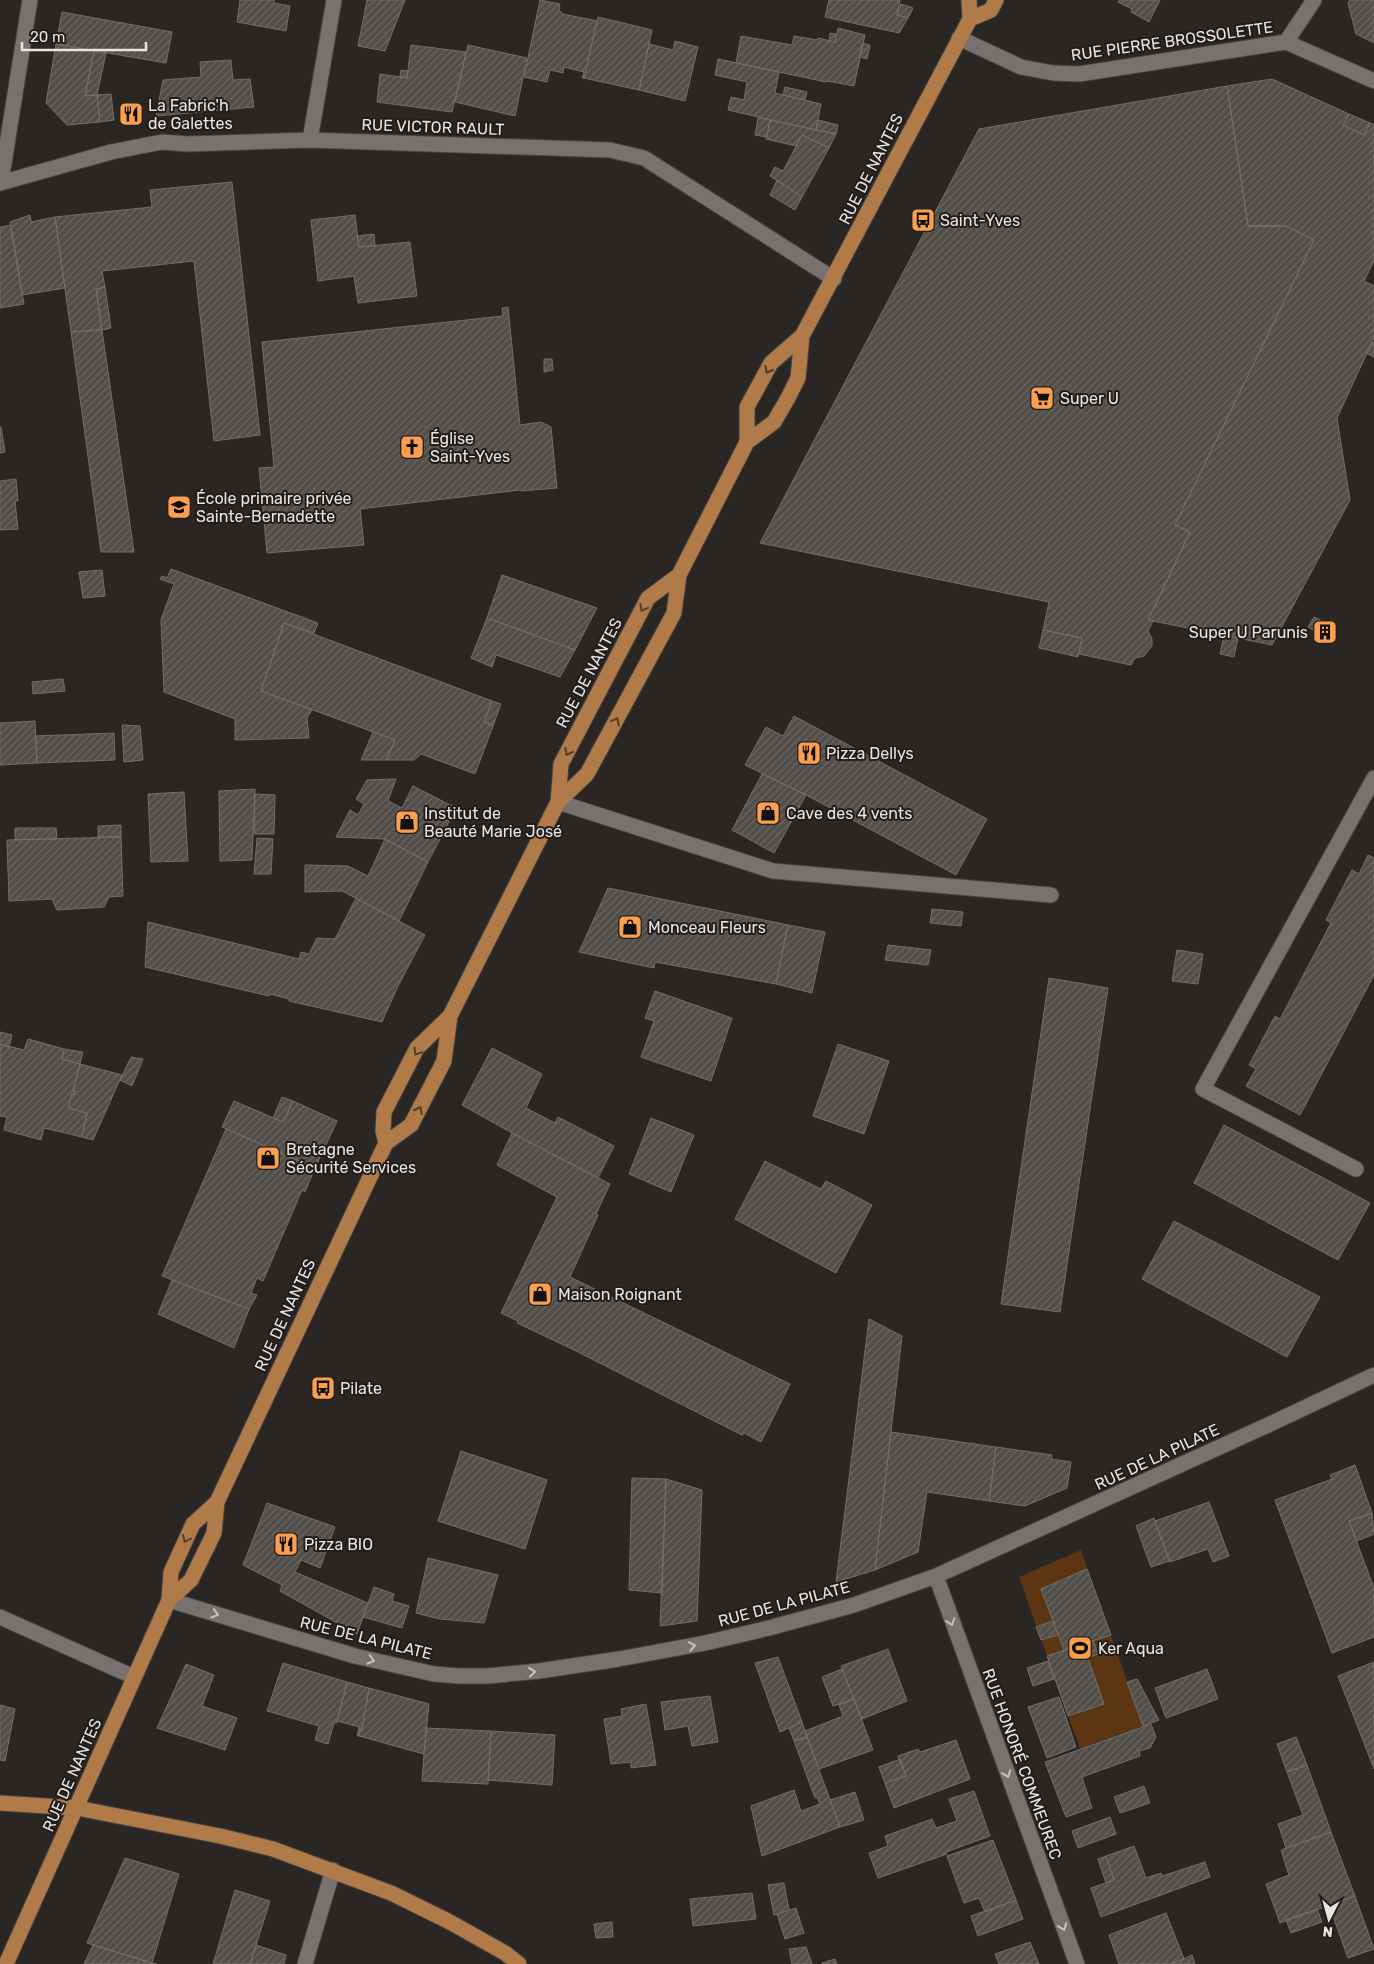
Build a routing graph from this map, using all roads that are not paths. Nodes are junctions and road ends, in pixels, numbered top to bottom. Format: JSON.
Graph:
{"nodes":[{"id":1,"x":30,"y":0,"type":"edge"},
{"id":2,"x":334,"y":0,"type":"edge"},
{"id":3,"x":969,"y":0,"type":"edge"},
{"id":4,"x":996,"y":0,"type":"edge"},
{"id":5,"x":1314,"y":0,"type":"edge"},
{"id":6,"x":970,"y":19,"type":"junction"},
{"id":7,"x":959,"y":38,"type":"junction"},
{"id":8,"x":1286,"y":42,"type":"junction"},
{"id":9,"x":1374,"y":81,"type":"edge"},
{"id":10,"x":310,"y":140,"type":"junction"},
{"id":11,"x":1,"y":182,"type":"edge"},
{"id":12,"x":834,"y":279,"type":"junction"},
{"id":13,"x":802,"y":336,"type":"junction"},
{"id":14,"x":747,"y":442,"type":"junction"},
{"id":15,"x":678,"y":575,"type":"junction"},
{"id":16,"x":1374,"y":778,"type":"edge"},
{"id":17,"x":558,"y":802,"type":"junction"},
{"id":18,"x":1051,"y":895,"type":"dead end"},
{"id":19,"x":450,"y":1016,"type":"junction"},
{"id":20,"x":386,"y":1143,"type":"junction"},
{"id":21,"x":1356,"y":1169,"type":"dead end"},
{"id":22,"x":1374,"y":1375,"type":"edge"},
{"id":23,"x":217,"y":1502,"type":"junction"},
{"id":24,"x":936,"y":1576,"type":"junction"},
{"id":25,"x":169,"y":1600,"type":"junction"},
{"id":26,"x":0,"y":1617,"type":"edge"},
{"id":27,"x":134,"y":1677,"type":"junction"},
{"id":28,"x":0,"y":1802,"type":"edge"},
{"id":29,"x":77,"y":1808,"type":"junction"},
{"id":30,"x":333,"y":1870,"type":"junction"},
{"id":31,"x":6,"y":1964,"type":"edge"},
{"id":32,"x":305,"y":1964,"type":"edge"},
{"id":33,"x":519,"y":1964,"type":"edge"},
{"id":34,"x":1077,"y":1964,"type":"edge"}],
"edges":[{"from":1,"to":11,"type":"street"},
{"from":2,"to":10,"type":"street"},
{"from":3,"to":6,"type":"main road"},
{"from":4,"to":6,"type":"main road"},
{"from":5,"to":8,"type":"street","name":"RUE PIERRE BROSSOLETTE"},
{"from":6,"to":7,"type":"main road","name":"RUE DE NANTES"},
{"from":7,"to":8,"type":"street","name":"RUE PIERRE BROSSOLETTE"},
{"from":7,"to":12,"type":"main road","name":"RUE DE NANTES"},
{"from":8,"to":9,"type":"street"},
{"from":10,"to":11,"type":"street","name":"RUE VICTOR RAULT"},
{"from":10,"to":12,"type":"street","name":"RUE VICTOR RAULT"},
{"from":12,"to":13,"type":"main road","name":"RUE DE NANTES"},
{"from":13,"to":14,"type":"main road","name":"RUE DE NANTES","one_way":true},
{"from":13,"to":14,"type":"main road","name":"RUE DE NANTES"},
{"from":14,"to":15,"type":"main road","name":"RUE DE NANTES"},
{"from":17,"to":15,"type":"main road","name":"RUE DE NANTES","one_way":true},
{"from":15,"to":17,"type":"main road","name":"RUE DE NANTES","one_way":true},
{"from":16,"to":21,"type":"street"},
{"from":17,"to":18,"type":"street"},
{"from":17,"to":19,"type":"main road","name":"RUE DE NANTES"},
{"from":20,"to":19,"type":"main road","name":"RUE DE NANTES","one_way":true},
{"from":19,"to":20,"type":"main road","name":"RUE DE NANTES","one_way":true},
{"from":20,"to":23,"type":"main road","name":"RUE DE NANTES"},
{"from":22,"to":24,"type":"street","name":"RUE DE LA PILATE"},
{"from":23,"to":25,"type":"main road","name":"RUE DE NANTES"},
{"from":23,"to":25,"type":"main road","name":"RUE DE NANTES","one_way":true},
{"from":25,"to":24,"type":"street","name":"RUE DE LA PILATE","one_way":true},
{"from":24,"to":34,"type":"street","name":"RUE HONORÉ COMMEUREC","one_way":true},
{"from":25,"to":27,"type":"main road","name":"RUE DE NANTES"},
{"from":26,"to":27,"type":"street"},
{"from":27,"to":29,"type":"main road","name":"RUE DE NANTES"},
{"from":28,"to":29,"type":"main road"},
{"from":29,"to":30,"type":"main road"},
{"from":29,"to":31,"type":"main road","name":"RUE DE NANTES"},
{"from":30,"to":32,"type":"street"},
{"from":30,"to":33,"type":"main road"}]}
